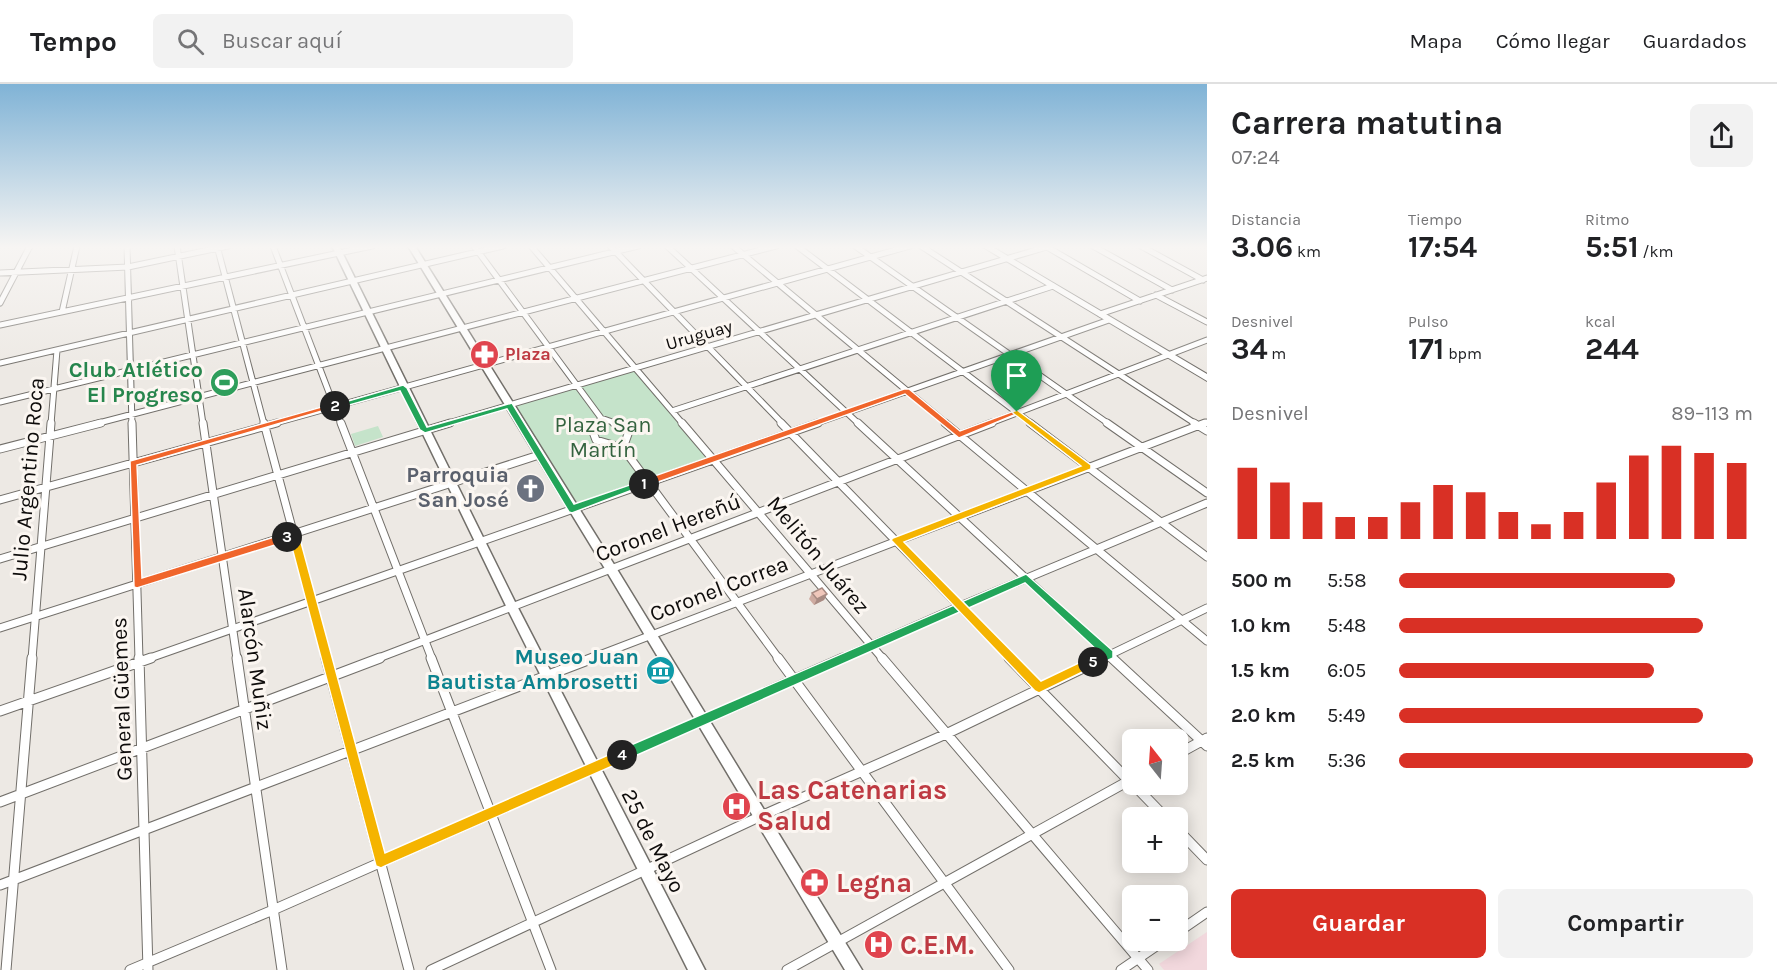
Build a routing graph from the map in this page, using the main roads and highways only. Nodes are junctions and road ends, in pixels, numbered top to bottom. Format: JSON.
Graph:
{"nodes":[{"id":1,"x":1055,"y":287,"type":"edge"},
{"id":2,"x":1207,"y":378,"type":"edge"}],
"edges":[{"from":1,"to":2,"type":"highway"}]}
